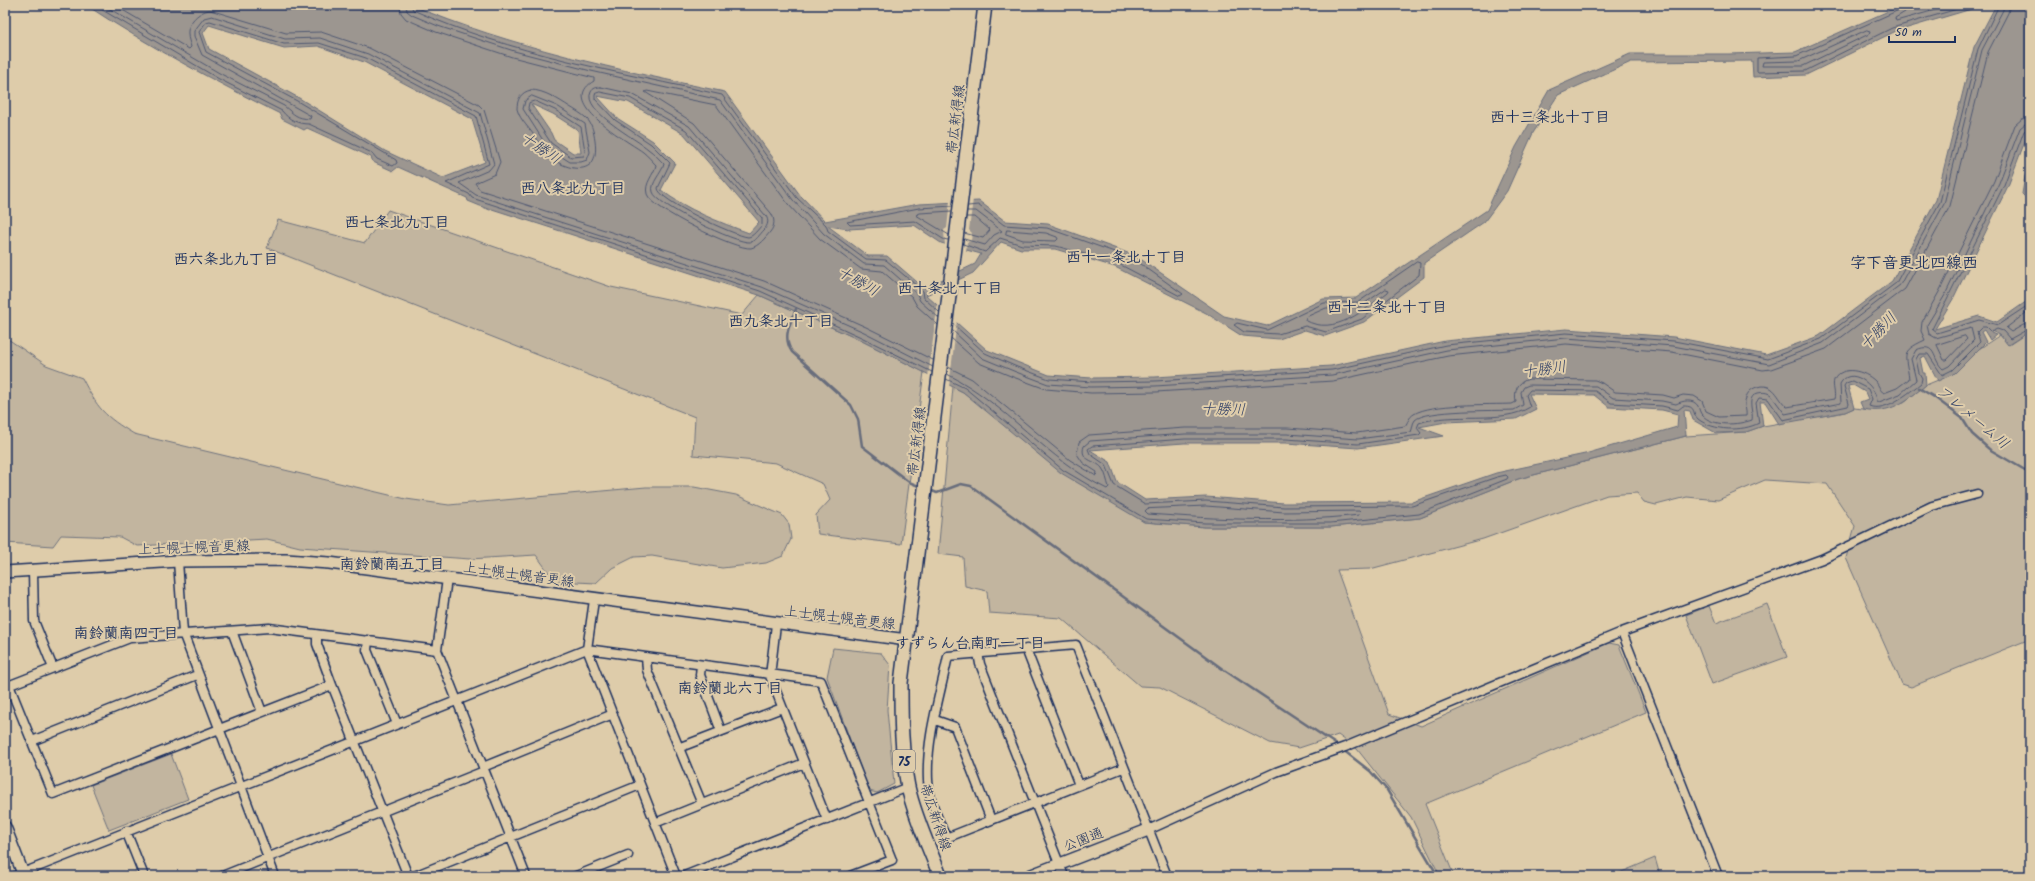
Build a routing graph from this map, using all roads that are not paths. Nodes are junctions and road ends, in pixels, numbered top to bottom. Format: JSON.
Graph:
{"nodes":[{"id":1,"x":985,"y":5,"type":"edge"},
{"id":2,"x":1977,"y":494,"type":"dead end"},
{"id":3,"x":178,"y":561,"type":"junction"},
{"id":4,"x":33,"y":571,"type":"junction"},
{"id":5,"x":5,"y":572,"type":"edge"},
{"id":6,"x":447,"y":579,"type":"junction"},
{"id":7,"x":594,"y":600,"type":"junction"},
{"id":8,"x":776,"y":624,"type":"junction"},
{"id":9,"x":232,"y":631,"type":"junction"},
{"id":10,"x":1622,"y":632,"type":"junction"},
{"id":11,"x":183,"y":633,"type":"junction"},
{"id":12,"x":317,"y":635,"type":"junction"},
{"id":13,"x":368,"y":640,"type":"junction"},
{"id":14,"x":907,"y":640,"type":"junction"},
{"id":15,"x":587,"y":649,"type":"junction"},
{"id":16,"x":1026,"y":649,"type":"junction"},
{"id":17,"x":437,"y":650,"type":"junction"},
{"id":18,"x":978,"y":653,"type":"junction"},
{"id":19,"x":646,"y":658,"type":"junction"},
{"id":20,"x":701,"y":665,"type":"junction"},
{"id":21,"x":53,"y":668,"type":"junction"},
{"id":22,"x":197,"y":675,"type":"junction"},
{"id":23,"x":770,"y":676,"type":"junction"},
{"id":24,"x":332,"y":685,"type":"junction"},
{"id":25,"x":7,"y":686,"type":"edge"},
{"id":26,"x":456,"y":701,"type":"junction"},
{"id":27,"x":782,"y":708,"type":"junction"},
{"id":28,"x":262,"y":712,"type":"junction"},
{"id":29,"x":613,"y":714,"type":"junction"},
{"id":30,"x":935,"y":720,"type":"junction"},
{"id":31,"x":397,"y":724,"type":"junction"},
{"id":32,"x":219,"y":729,"type":"junction"},
{"id":33,"x":721,"y":731,"type":"junction"},
{"id":34,"x":32,"y":741,"type":"junction"},
{"id":35,"x":354,"y":741,"type":"junction"},
{"id":36,"x":678,"y":748,"type":"junction"},
{"id":37,"x":804,"y":763,"type":"junction"},
{"id":38,"x":1123,"y":768,"type":"junction"},
{"id":39,"x":484,"y":769,"type":"junction"},
{"id":40,"x":640,"y":785,"type":"junction"},
{"id":41,"x":1079,"y":785,"type":"junction"},
{"id":42,"x":241,"y":786,"type":"junction"},
{"id":43,"x":908,"y":787,"type":"junction"},
{"id":44,"x":870,"y":802,"type":"junction"},
{"id":45,"x":1034,"y":802,"type":"junction"},
{"id":46,"x":702,"y":804,"type":"junction"},
{"id":47,"x":382,"y":813,"type":"junction"},
{"id":48,"x":827,"y":820,"type":"junction"},
{"id":49,"x":991,"y":820,"type":"junction"},
{"id":50,"x":655,"y":823,"type":"junction"},
{"id":51,"x":5,"y":827,"type":"edge"},
{"id":52,"x":1148,"y":830,"type":"junction"},
{"id":53,"x":126,"y":831,"type":"junction"},
{"id":54,"x":510,"y":836,"type":"junction"},
{"id":55,"x":628,"y":855,"type":"dead end"},
{"id":56,"x":268,"y":858,"type":"junction"},
{"id":57,"x":1059,"y":864,"type":"junction"},
{"id":58,"x":595,"y":872,"type":"edge"},
{"id":59,"x":21,"y":875,"type":"edge"},
{"id":60,"x":144,"y":876,"type":"edge"},
{"id":61,"x":222,"y":876,"type":"edge"},
{"id":62,"x":275,"y":876,"type":"edge"},
{"id":63,"x":408,"y":876,"type":"edge"},
{"id":64,"x":414,"y":876,"type":"edge"},
{"id":65,"x":526,"y":876,"type":"edge"},
{"id":66,"x":576,"y":876,"type":"edge"},
{"id":67,"x":676,"y":876,"type":"edge"},
{"id":68,"x":684,"y":876,"type":"edge"},
{"id":69,"x":850,"y":876,"type":"edge"},
{"id":70,"x":940,"y":876,"type":"edge"},
{"id":71,"x":1029,"y":876,"type":"edge"},
{"id":72,"x":1064,"y":876,"type":"edge"},
{"id":73,"x":1167,"y":876,"type":"edge"},
{"id":74,"x":1718,"y":876,"type":"edge"}],
"edges":[{"from":1,"to":14,"type":"main road","name":"帯広新得線","number":"75"},
{"from":2,"to":10,"type":"street"},
{"from":3,"to":4,"type":"main road","name":"上士幌士幌音更線"},
{"from":3,"to":6,"type":"main road","name":"上士幌士幌音更線"},
{"from":3,"to":11,"type":"street"},
{"from":4,"to":5,"type":"main road","name":"上士幌士幌音更線"},
{"from":4,"to":21,"type":"street"},
{"from":6,"to":7,"type":"main road","name":"上士幌士幌音更線"},
{"from":6,"to":17,"type":"street"},
{"from":7,"to":8,"type":"main road","name":"上士幌士幌音更線"},
{"from":7,"to":15,"type":"street"},
{"from":8,"to":14,"type":"main road","name":"上士幌士幌音更線"},
{"from":8,"to":23,"type":"street"},
{"from":9,"to":11,"type":"street"},
{"from":9,"to":12,"type":"street"},
{"from":9,"to":28,"type":"street"},
{"from":10,"to":52,"type":"street"},
{"from":10,"to":74,"type":"street"},
{"from":11,"to":21,"type":"street"},
{"from":11,"to":22,"type":"street"},
{"from":12,"to":13,"type":"street"},
{"from":12,"to":24,"type":"street"},
{"from":13,"to":17,"type":"street"},
{"from":13,"to":31,"type":"street"},
{"from":14,"to":43,"type":"main road","name":"帯広新得線","number":"75"},
{"from":15,"to":19,"type":"street"},
{"from":15,"to":26,"type":"street"},
{"from":15,"to":29,"type":"street"},
{"from":16,"to":18,"type":"street"},
{"from":16,"to":38,"type":"street"},
{"from":16,"to":41,"type":"street"},
{"from":17,"to":26,"type":"street"},
{"from":18,"to":30,"type":"street"},
{"from":18,"to":45,"type":"street"},
{"from":19,"to":20,"type":"street"},
{"from":19,"to":36,"type":"street"},
{"from":20,"to":23,"type":"street"},
{"from":20,"to":33,"type":"street"},
{"from":21,"to":25,"type":"street"},
{"from":22,"to":32,"type":"street"},
{"from":22,"to":34,"type":"street"},
{"from":23,"to":27,"type":"street"},
{"from":23,"to":44,"type":"street"},
{"from":24,"to":28,"type":"street"},
{"from":24,"to":35,"type":"street"},
{"from":25,"to":34,"type":"street"},
{"from":26,"to":31,"type":"street"},
{"from":26,"to":39,"type":"street"},
{"from":27,"to":33,"type":"street"},
{"from":27,"to":37,"type":"street"},
{"from":28,"to":32,"type":"street"},
{"from":29,"to":39,"type":"street"},
{"from":29,"to":40,"type":"street"},
{"from":30,"to":49,"type":"street"},
{"from":30,"to":49,"type":"street"},
{"from":31,"to":35,"type":"street"},
{"from":32,"to":34,"type":"street"},
{"from":32,"to":42,"type":"street"},
{"from":33,"to":36,"type":"street"},
{"from":35,"to":42,"type":"street"},
{"from":35,"to":47,"type":"street"},
{"from":36,"to":46,"type":"street"},
{"from":37,"to":46,"type":"street"},
{"from":37,"to":48,"type":"street"},
{"from":38,"to":41,"type":"street"},
{"from":38,"to":52,"type":"street"},
{"from":39,"to":47,"type":"street"},
{"from":39,"to":54,"type":"street"},
{"from":40,"to":50,"type":"street"},
{"from":40,"to":54,"type":"street"},
{"from":41,"to":45,"type":"street"},
{"from":42,"to":53,"type":"street"},
{"from":42,"to":56,"type":"street"},
{"from":43,"to":44,"type":"street"},
{"from":43,"to":70,"type":"main road","name":"帯広新得線","number":"75"},
{"from":44,"to":48,"type":"street"},
{"from":44,"to":69,"type":"street"},
{"from":45,"to":49,"type":"street"},
{"from":45,"to":57,"type":"street"},
{"from":46,"to":50,"type":"street"},
{"from":47,"to":56,"type":"street"},
{"from":47,"to":63,"type":"street"},
{"from":48,"to":68,"type":"street"},
{"from":50,"to":67,"type":"street"},
{"from":51,"to":59,"type":"main road"},
{"from":52,"to":57,"type":"main road","name":"公園通"},
{"from":52,"to":73,"type":"street"},
{"from":53,"to":59,"type":"street"},
{"from":53,"to":60,"type":"street"},
{"from":54,"to":64,"type":"street"},
{"from":54,"to":65,"type":"street"},
{"from":55,"to":58,"type":"street"},
{"from":56,"to":61,"type":"street"},
{"from":56,"to":62,"type":"street"},
{"from":57,"to":71,"type":"main road","name":"公園通"},
{"from":57,"to":72,"type":"street"},
{"from":58,"to":66,"type":"street"}]}
